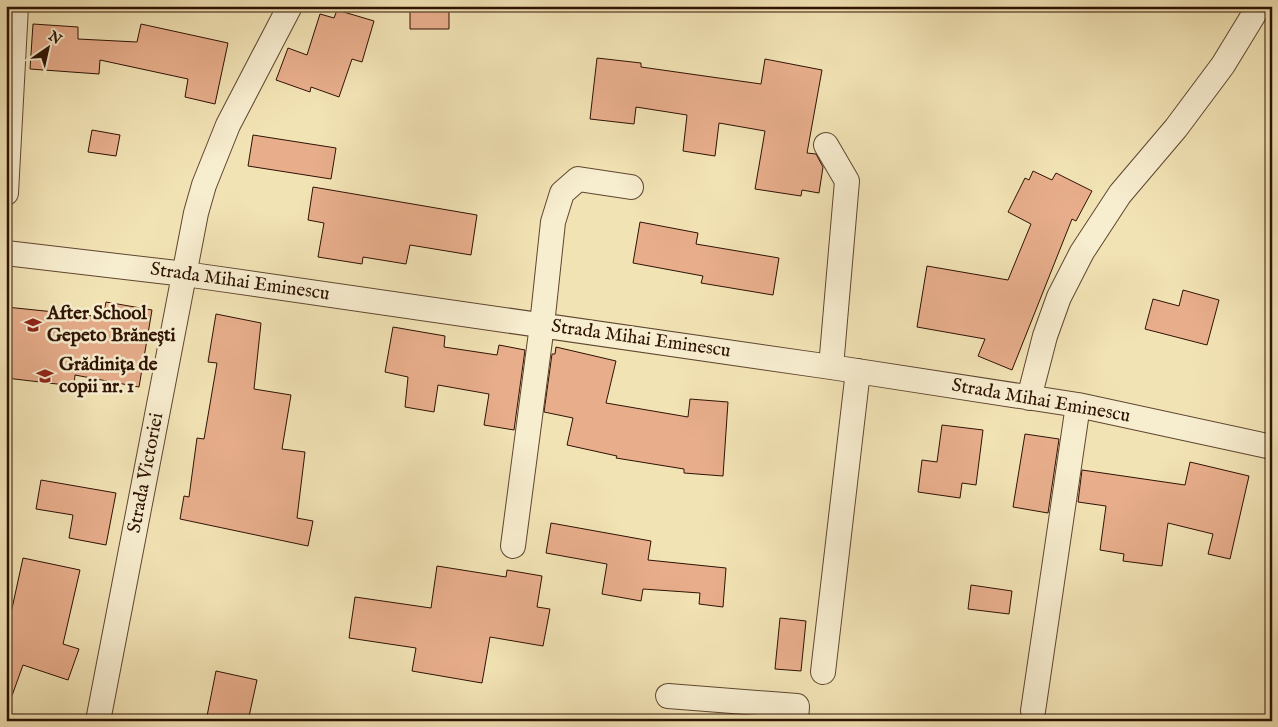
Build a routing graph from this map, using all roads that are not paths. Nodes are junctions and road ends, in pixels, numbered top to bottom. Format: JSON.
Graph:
{"nodes":[{"id":1,"x":16,"y":6,"type":"edge"},
{"id":2,"x":290,"y":6,"type":"edge"},
{"id":3,"x":1259,"y":6,"type":"edge"},
{"id":4,"x":826,"y":145,"type":"dead end"},
{"id":5,"x":631,"y":186,"type":"dead end"},
{"id":6,"x":6,"y":193,"type":"edge"},
{"id":7,"x":6,"y":253,"type":"edge"},
{"id":8,"x":185,"y":274,"type":"junction"},
{"id":9,"x":542,"y":325,"type":"junction"},
{"id":10,"x":831,"y":367,"type":"junction"},
{"id":11,"x":858,"y":371,"type":"junction"},
{"id":12,"x":1029,"y":398,"type":"junction"},
{"id":13,"x":1078,"y":405,"type":"junction"},
{"id":14,"x":1272,"y":447,"type":"edge"},
{"id":15,"x":513,"y":546,"type":"dead end"},
{"id":16,"x":823,"y":672,"type":"dead end"},
{"id":17,"x":668,"y":696,"type":"dead end"},
{"id":18,"x":1033,"y":711,"type":"dead end"},
{"id":19,"x":98,"y":721,"type":"edge"},
{"id":20,"x":796,"y":721,"type":"edge"}],
"edges":[{"from":1,"to":6,"type":"street"},
{"from":2,"to":8,"type":"street","name":"Strada Victoriei"},
{"from":3,"to":12,"type":"street"},
{"from":4,"to":10,"type":"street"},
{"from":5,"to":9,"type":"street"},
{"from":7,"to":8,"type":"street","name":"Strada Mihai Eminescu"},
{"from":8,"to":9,"type":"street","name":"Strada Mihai Eminescu"},
{"from":8,"to":19,"type":"street","name":"Strada Victoriei"},
{"from":9,"to":10,"type":"street","name":"Strada Mihai Eminescu"},
{"from":9,"to":15,"type":"street"},
{"from":10,"to":11,"type":"street","name":"Strada Mihai Eminescu"},
{"from":11,"to":12,"type":"street","name":"Strada Mihai Eminescu"},
{"from":11,"to":16,"type":"street"},
{"from":12,"to":13,"type":"street","name":"Strada Mihai Eminescu"},
{"from":13,"to":14,"type":"street","name":"Strada Mihai Eminescu"},
{"from":13,"to":18,"type":"street"},
{"from":17,"to":20,"type":"street"}]}
